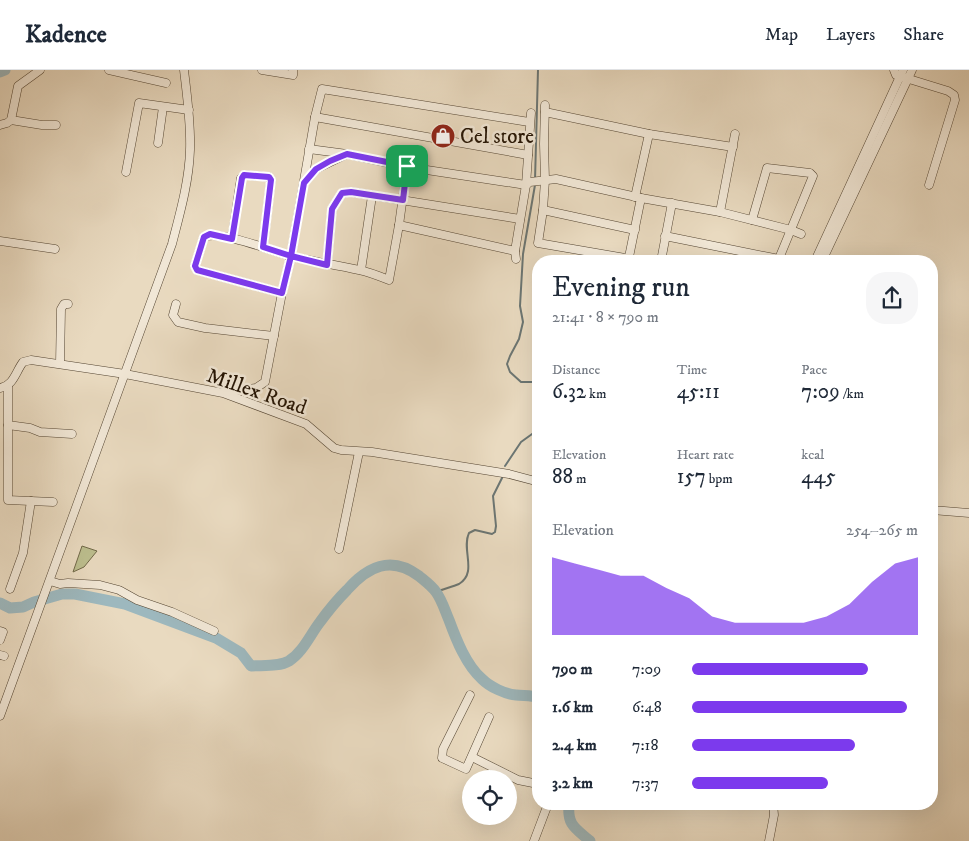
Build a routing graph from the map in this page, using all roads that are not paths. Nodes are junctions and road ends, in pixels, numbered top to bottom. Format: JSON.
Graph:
{"nodes":[{"id":1,"x":40,"y":70,"type":"edge"},
{"id":2,"x":108,"y":70,"type":"edge"},
{"id":3,"x":184,"y":70,"type":"edge"},
{"id":4,"x":262,"y":70,"type":"edge"},
{"id":5,"x":293,"y":70,"type":"edge"},
{"id":6,"x":912,"y":70,"type":"edge"},
{"id":7,"x":131,"y":72,"type":"edge"},
{"id":8,"x":899,"y":72,"type":"edge"},
{"id":9,"x":908,"y":80,"type":"junction"},
{"id":10,"x":166,"y":83,"type":"dead end"},
{"id":11,"x":163,"y":107,"type":"junction"},
{"id":12,"x":189,"y":110,"type":"junction"},
{"id":13,"x":531,"y":113,"type":"dead end"},
{"id":14,"x":315,"y":118,"type":"junction"},
{"id":15,"x":11,"y":120,"type":"junction"},
{"id":16,"x":529,"y":122,"type":"junction"},
{"id":17,"x":0,"y":125,"type":"edge"},
{"id":18,"x":56,"y":125,"type":"dead end"},
{"id":19,"x":648,"y":134,"type":"junction"},
{"id":20,"x":735,"y":134,"type":"dead end"},
{"id":21,"x":158,"y":143,"type":"dead end"},
{"id":22,"x":733,"y":147,"type":"junction"},
{"id":23,"x":309,"y":149,"type":"junction"},
{"id":24,"x":347,"y":154,"type":"junction"},
{"id":25,"x":528,"y":155,"type":"junction"},
{"id":26,"x":407,"y":166,"type":"junction"},
{"id":27,"x":126,"y":172,"type":"dead end"},
{"id":28,"x":544,"y":180,"type":"junction"},
{"id":29,"x":304,"y":183,"type":"junction"},
{"id":30,"x":528,"y":183,"type":"junction"},
{"id":31,"x":929,"y":185,"type":"dead end"},
{"id":32,"x":372,"y":196,"type":"junction"},
{"id":33,"x":638,"y":198,"type":"junction"},
{"id":34,"x":403,"y":200,"type":"junction"},
{"id":35,"x":672,"y":203,"type":"junction"},
{"id":36,"x":543,"y":210,"type":"junction"},
{"id":37,"x":720,"y":212,"type":"junction"},
{"id":38,"x":520,"y":219,"type":"junction"},
{"id":39,"x":752,"y":220,"type":"junction"},
{"id":40,"x":399,"y":224,"type":"junction"},
{"id":41,"x":635,"y":230,"type":"junction"},
{"id":42,"x":791,"y":230,"type":"junction"},
{"id":43,"x":801,"y":234,"type":"dead end"},
{"id":44,"x":666,"y":236,"type":"junction"},
{"id":45,"x":232,"y":239,"type":"junction"},
{"id":46,"x":0,"y":241,"type":"edge"},
{"id":47,"x":263,"y":247,"type":"junction"},
{"id":48,"x":55,"y":249,"type":"dead end"},
{"id":49,"x":608,"y":255,"type":"edge"},
{"id":50,"x":629,"y":255,"type":"edge"},
{"id":51,"x":663,"y":255,"type":"edge"},
{"id":52,"x":755,"y":255,"type":"edge"},
{"id":53,"x":780,"y":255,"type":"edge"},
{"id":54,"x":818,"y":255,"type":"edge"},
{"id":55,"x":825,"y":255,"type":"edge"},
{"id":56,"x":291,"y":256,"type":"junction"},
{"id":57,"x":327,"y":265,"type":"junction"},
{"id":58,"x":361,"y":270,"type":"junction"},
{"id":59,"x":282,"y":293,"type":"junction"},
{"id":60,"x":68,"y":304,"type":"dead end"},
{"id":61,"x":176,"y":304,"type":"dead end"},
{"id":62,"x":274,"y":336,"type":"junction"},
{"id":63,"x":60,"y":364,"type":"junction"},
{"id":64,"x":125,"y":374,"type":"junction"},
{"id":65,"x":4,"y":387,"type":"edge"},
{"id":66,"x":223,"y":393,"type":"junction"},
{"id":67,"x":8,"y":425,"type":"junction"},
{"id":68,"x":72,"y":434,"type":"dead end"},
{"id":69,"x":359,"y":452,"type":"junction"},
{"id":70,"x":532,"y":480,"type":"edge"},
{"id":71,"x":31,"y":501,"type":"junction"},
{"id":72,"x":53,"y":502,"type":"dead end"},
{"id":73,"x":938,"y":510,"type":"edge"},
{"id":74,"x":969,"y":513,"type":"edge"},
{"id":75,"x":340,"y":549,"type":"dead end"},
{"id":76,"x":49,"y":582,"type":"junction"},
{"id":77,"x":10,"y":589,"type":"dead end"},
{"id":78,"x":0,"y":631,"type":"edge"},
{"id":79,"x":214,"y":631,"type":"dead end"},
{"id":80,"x":0,"y":640,"type":"edge"},
{"id":81,"x":470,"y":695,"type":"dead end"},
{"id":82,"x":0,"y":716,"type":"edge"},
{"id":83,"x":489,"y":717,"type":"dead end"},
{"id":84,"x":472,"y":757,"type":"junction"},
{"id":85,"x":532,"y":783,"type":"edge"},
{"id":86,"x":546,"y":810,"type":"edge"},
{"id":87,"x":774,"y":810,"type":"edge"},
{"id":88,"x":534,"y":841,"type":"edge"},
{"id":89,"x":769,"y":841,"type":"edge"}],
"edges":[{"from":1,"to":15,"type":"street"},
{"from":2,"to":7,"type":"street"},
{"from":3,"to":12,"type":"street"},
{"from":4,"to":5,"type":"street"},
{"from":6,"to":9,"type":"street"},
{"from":7,"to":10,"type":"street"},
{"from":8,"to":9,"type":"street"},
{"from":8,"to":54,"type":"street"},
{"from":9,"to":31,"type":"street"},
{"from":9,"to":55,"type":"street"},
{"from":11,"to":12,"type":"street"},
{"from":11,"to":21,"type":"street"},
{"from":11,"to":27,"type":"street"},
{"from":12,"to":64,"type":"street"},
{"from":13,"to":16,"type":"street"},
{"from":14,"to":16,"type":"street"},
{"from":14,"to":23,"type":"street"},
{"from":14,"to":25,"type":"street"},
{"from":15,"to":17,"type":"street"},
{"from":15,"to":18,"type":"street"},
{"from":16,"to":25,"type":"street"},
{"from":19,"to":22,"type":"street"},
{"from":19,"to":28,"type":"street"},
{"from":19,"to":33,"type":"street"},
{"from":20,"to":22,"type":"street"},
{"from":22,"to":37,"type":"street"},
{"from":23,"to":24,"type":"street"},
{"from":23,"to":29,"type":"street"},
{"from":24,"to":26,"type":"street"},
{"from":24,"to":29,"type":"street"},
{"from":25,"to":30,"type":"street"},
{"from":26,"to":30,"type":"street"},
{"from":26,"to":34,"type":"street"},
{"from":28,"to":30,"type":"street"},
{"from":28,"to":33,"type":"street"},
{"from":28,"to":36,"type":"street"},
{"from":29,"to":56,"type":"street"},
{"from":30,"to":38,"type":"street"},
{"from":32,"to":34,"type":"street"},
{"from":32,"to":57,"type":"street"},
{"from":32,"to":58,"type":"street"},
{"from":33,"to":35,"type":"street"},
{"from":33,"to":41,"type":"street"},
{"from":34,"to":38,"type":"street"},
{"from":34,"to":40,"type":"street"},
{"from":35,"to":37,"type":"street"},
{"from":35,"to":44,"type":"street"},
{"from":36,"to":41,"type":"street"},
{"from":36,"to":49,"type":"street"},
{"from":37,"to":39,"type":"street"},
{"from":38,"to":40,"type":"street"},
{"from":39,"to":42,"type":"street"},
{"from":39,"to":42,"type":"street"},
{"from":40,"to":58,"type":"street"},
{"from":41,"to":50,"type":"street"},
{"from":42,"to":43,"type":"street"},
{"from":42,"to":53,"type":"street"},
{"from":44,"to":51,"type":"street"},
{"from":44,"to":52,"type":"street"},
{"from":45,"to":47,"type":"street"},
{"from":45,"to":47,"type":"street"},
{"from":45,"to":59,"type":"street"},
{"from":46,"to":48,"type":"street"},
{"from":47,"to":56,"type":"street"},
{"from":56,"to":57,"type":"street"},
{"from":56,"to":59,"type":"street"},
{"from":57,"to":58,"type":"street"},
{"from":59,"to":62,"type":"street"},
{"from":60,"to":63,"type":"street"},
{"from":61,"to":62,"type":"street"},
{"from":62,"to":66,"type":"street"},
{"from":63,"to":64,"type":"street","name":"Millex Road"},
{"from":63,"to":65,"type":"street","name":"Millex Road"},
{"from":64,"to":66,"type":"street","name":"Millex Road"},
{"from":64,"to":76,"type":"street"},
{"from":65,"to":67,"type":"street"},
{"from":66,"to":69,"type":"street","name":"Millex Road"},
{"from":67,"to":68,"type":"street"},
{"from":67,"to":71,"type":"street"},
{"from":69,"to":70,"type":"street","name":"Millex Road"},
{"from":69,"to":75,"type":"street"},
{"from":71,"to":72,"type":"street"},
{"from":71,"to":77,"type":"street"},
{"from":73,"to":74,"type":"street"},
{"from":76,"to":79,"type":"street"},
{"from":76,"to":82,"type":"street"},
{"from":78,"to":80,"type":"street"},
{"from":81,"to":84,"type":"street"},
{"from":83,"to":84,"type":"street"},
{"from":84,"to":85,"type":"street"},
{"from":86,"to":88,"type":"street"},
{"from":87,"to":89,"type":"street"}]}
